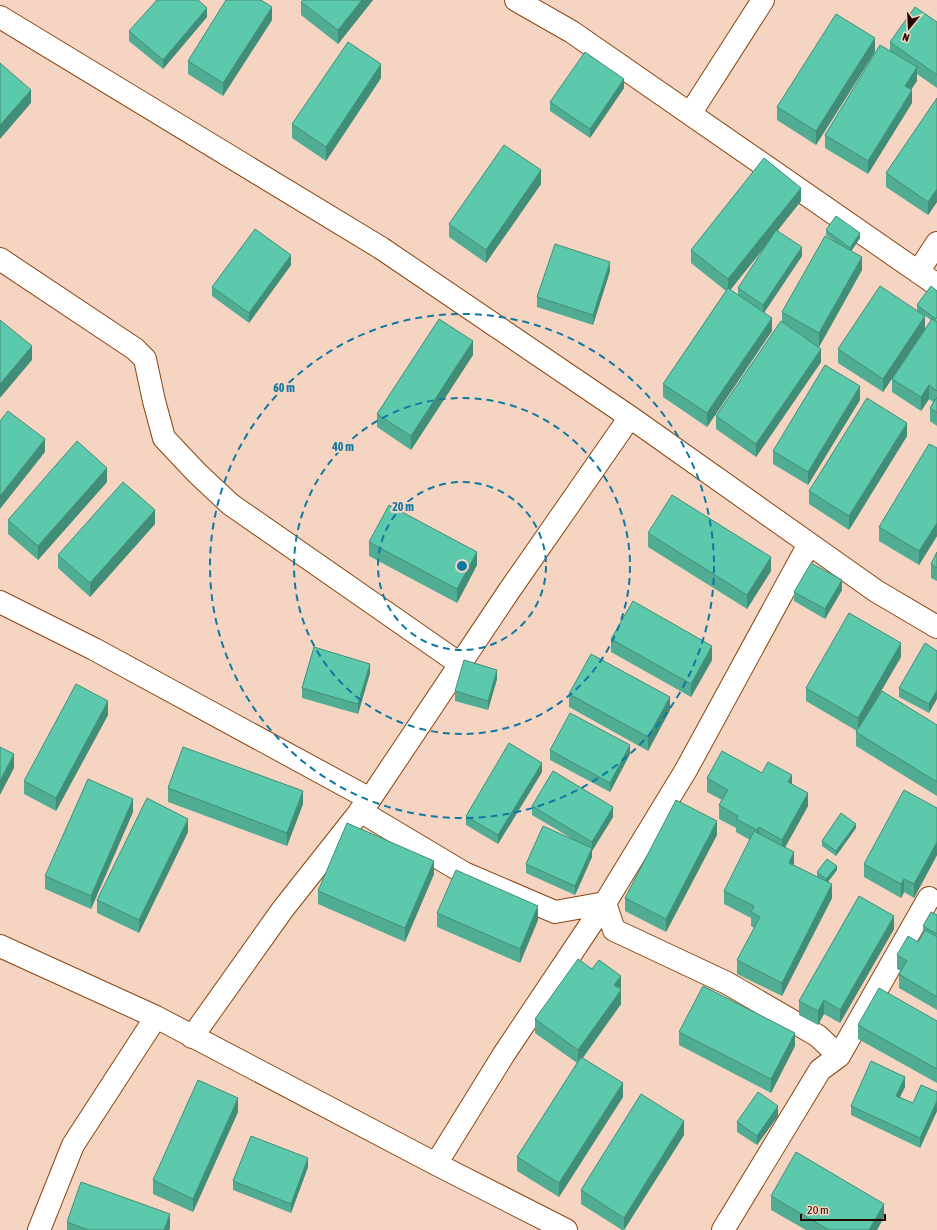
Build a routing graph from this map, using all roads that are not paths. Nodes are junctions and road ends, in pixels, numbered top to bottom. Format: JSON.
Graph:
{"nodes":[{"id":1,"x":516,"y":0,"type":"edge"},
{"id":2,"x":762,"y":0,"type":"edge"},
{"id":3,"x":0,"y":17,"type":"edge"},
{"id":4,"x":690,"y":114,"type":"junction"},
{"id":5,"x":937,"y":243,"type":"edge"},
{"id":6,"x":0,"y":259,"type":"edge"},
{"id":7,"x":918,"y":272,"type":"junction"},
{"id":8,"x":937,"y":285,"type":"edge"},
{"id":9,"x":630,"y":417,"type":"junction"},
{"id":10,"x":809,"y":544,"type":"junction"},
{"id":11,"x":0,"y":602,"type":"edge"},
{"id":12,"x":937,"y":627,"type":"edge"},
{"id":13,"x":460,"y":664,"type":"junction"},
{"id":14,"x":365,"y":805,"type":"junction"},
{"id":15,"x":929,"y":898,"type":"dead end"},
{"id":16,"x":605,"y":903,"type":"junction"},
{"id":17,"x":0,"y":946,"type":"edge"},
{"id":18,"x":156,"y":1017,"type":"junction"},
{"id":19,"x":192,"y":1037,"type":"junction"},
{"id":20,"x":839,"y":1056,"type":"junction"},
{"id":21,"x":436,"y":1164,"type":"junction"},
{"id":22,"x":39,"y":1230,"type":"edge"},
{"id":23,"x":566,"y":1230,"type":"edge"},
{"id":24,"x":723,"y":1230,"type":"edge"}],
"edges":[{"from":1,"to":4,"type":"street"},
{"from":2,"to":4,"type":"street"},
{"from":3,"to":9,"type":"street"},
{"from":4,"to":7,"type":"street"},
{"from":5,"to":7,"type":"street"},
{"from":6,"to":13,"type":"street"},
{"from":7,"to":8,"type":"street"},
{"from":9,"to":10,"type":"street"},
{"from":9,"to":13,"type":"street"},
{"from":10,"to":12,"type":"street"},
{"from":10,"to":16,"type":"street"},
{"from":11,"to":14,"type":"street"},
{"from":13,"to":14,"type":"street"},
{"from":14,"to":16,"type":"street"},
{"from":14,"to":19,"type":"street"},
{"from":15,"to":20,"type":"street"},
{"from":16,"to":20,"type":"street"},
{"from":16,"to":21,"type":"street"},
{"from":17,"to":18,"type":"street"},
{"from":18,"to":19,"type":"street"},
{"from":18,"to":22,"type":"street"},
{"from":19,"to":21,"type":"street"},
{"from":20,"to":24,"type":"street"},
{"from":21,"to":23,"type":"street"}]}
